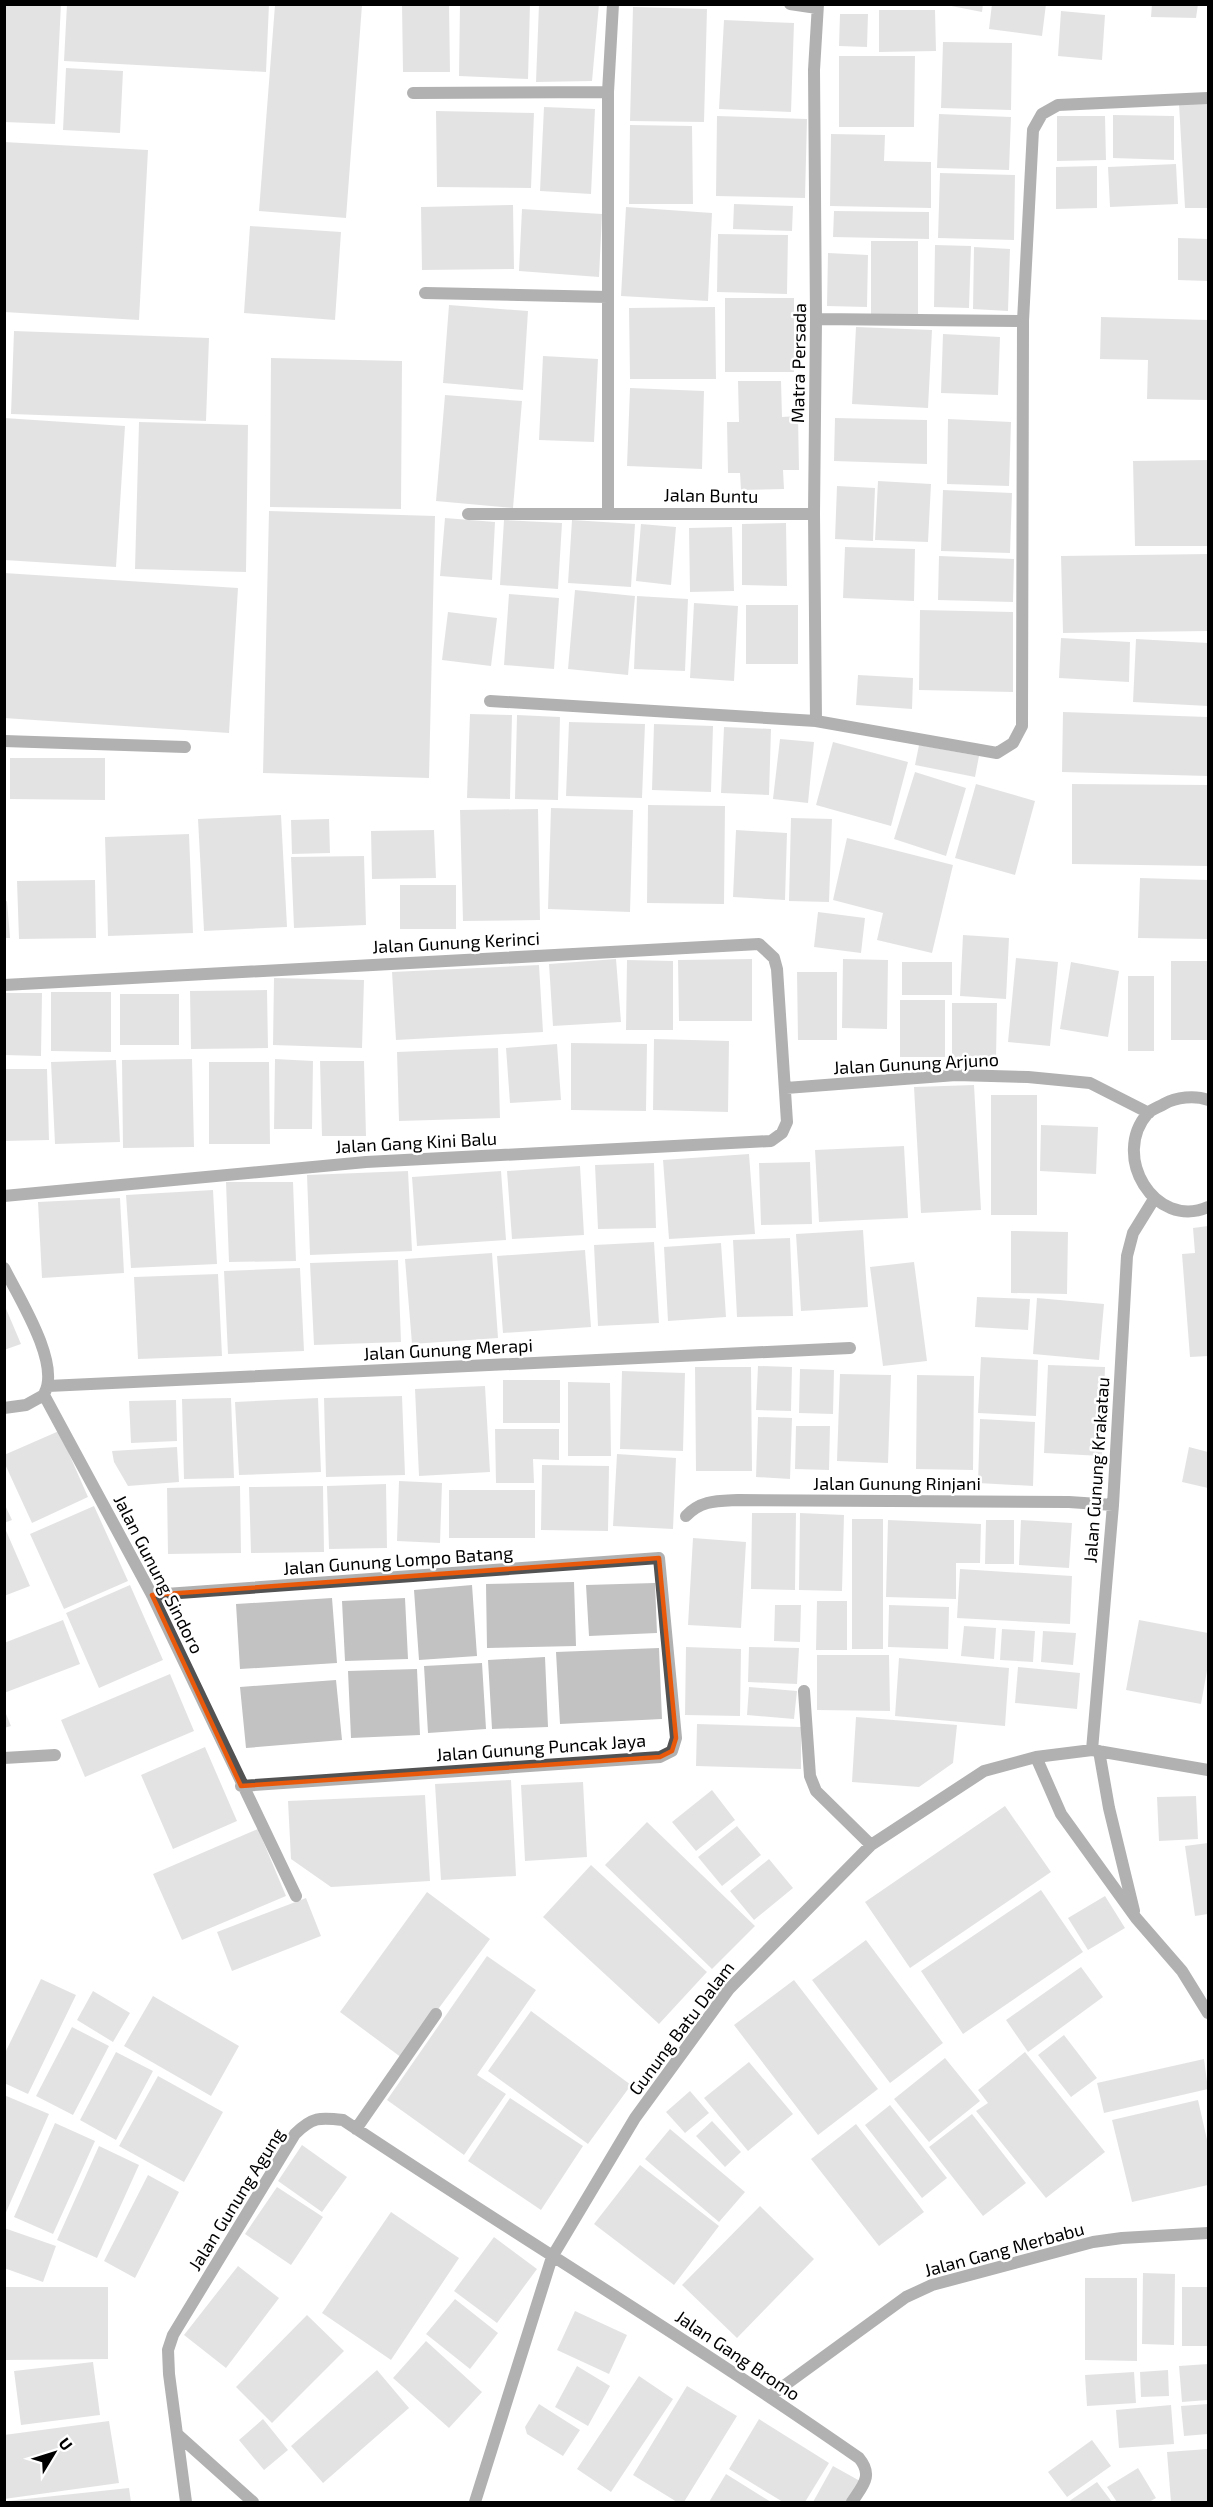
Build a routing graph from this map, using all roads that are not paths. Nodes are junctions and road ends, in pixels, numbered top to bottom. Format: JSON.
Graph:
{"nodes":[{"id":1,"x":613,"y":4,"type":"edge"},
{"id":2,"x":790,"y":4,"type":"edge"},
{"id":3,"x":818,"y":6,"type":"edge"},
{"id":4,"x":608,"y":92,"type":"junction"},
{"id":5,"x":413,"y":93,"type":"dead end"},
{"id":6,"x":1209,"y":98,"type":"edge"},
{"id":7,"x":425,"y":292,"type":"dead end"},
{"id":8,"x":608,"y":297,"type":"junction"},
{"id":9,"x":816,"y":319,"type":"junction"},
{"id":10,"x":1023,"y":321,"type":"junction"},
{"id":11,"x":608,"y":512,"type":"junction"},
{"id":12,"x":468,"y":513,"type":"dead end"},
{"id":13,"x":814,"y":514,"type":"junction"},
{"id":14,"x":490,"y":701,"type":"dead end"},
{"id":15,"x":816,"y":721,"type":"junction"},
{"id":16,"x":4,"y":741,"type":"edge"},
{"id":17,"x":185,"y":747,"type":"dead end"},
{"id":18,"x":4,"y":985,"type":"edge"},
{"id":19,"x":786,"y":1088,"type":"junction"},
{"id":20,"x":1209,"y":1100,"type":"edge"},
{"id":21,"x":1149,"y":1113,"type":"junction"},
{"id":22,"x":4,"y":1196,"type":"edge"},
{"id":23,"x":1154,"y":1199,"type":"junction"},
{"id":24,"x":1209,"y":1207,"type":"edge"},
{"id":25,"x":4,"y":1268,"type":"edge"},
{"id":26,"x":850,"y":1348,"type":"dead end"},
{"id":27,"x":46,"y":1391,"type":"junction"},
{"id":28,"x":4,"y":1408,"type":"edge"},
{"id":29,"x":1113,"y":1505,"type":"junction"},
{"id":30,"x":686,"y":1516,"type":"dead end"},
{"id":31,"x":646,"y":1560,"type":"joint"},
{"id":32,"x":152,"y":1595,"type":"junction"},
{"id":33,"x":804,"y":1691,"type":"dead end"},
{"id":34,"x":1096,"y":1751,"type":"junction"},
{"id":35,"x":55,"y":1755,"type":"dead end"},
{"id":36,"x":1036,"y":1757,"type":"junction"},
{"id":37,"x":4,"y":1758,"type":"edge"},
{"id":38,"x":1209,"y":1770,"type":"edge"},
{"id":39,"x":241,"y":1786,"type":"junction"},
{"id":40,"x":871,"y":1845,"type":"junction"},
{"id":41,"x":296,"y":1896,"type":"dead end"},
{"id":42,"x":1136,"y":1918,"type":"junction"},
{"id":43,"x":1209,"y":2013,"type":"edge"},
{"id":44,"x":436,"y":2014,"type":"dead end"},
{"id":45,"x":356,"y":2129,"type":"junction"},
{"id":46,"x":1209,"y":2233,"type":"edge"},
{"id":47,"x":552,"y":2257,"type":"junction"},
{"id":48,"x":770,"y":2396,"type":"junction"},
{"id":49,"x":177,"y":2434,"type":"junction"},
{"id":50,"x":186,"y":2502,"type":"edge"},
{"id":51,"x":253,"y":2502,"type":"edge"},
{"id":52,"x":475,"y":2502,"type":"edge"},
{"id":53,"x":852,"y":2502,"type":"edge"}],
"edges":[{"from":1,"to":4,"type":"street"},
{"from":2,"to":3,"type":"street"},
{"from":3,"to":9,"type":"street","name":"Matra Persada"},
{"from":4,"to":5,"type":"street"},
{"from":4,"to":8,"type":"street"},
{"from":6,"to":10,"type":"street"},
{"from":7,"to":8,"type":"street"},
{"from":8,"to":11,"type":"street"},
{"from":9,"to":10,"type":"street"},
{"from":9,"to":13,"type":"street","name":"Matra Persada"},
{"from":10,"to":15,"type":"street"},
{"from":11,"to":12,"type":"street","name":"Jalan Buntu"},
{"from":11,"to":13,"type":"street","name":"Jalan Buntu"},
{"from":13,"to":15,"type":"street","name":"Matra Persada"},
{"from":14,"to":15,"type":"street"},
{"from":16,"to":17,"type":"street"},
{"from":18,"to":19,"type":"street","name":"Jalan Gunung Kerinci"},
{"from":19,"to":21,"type":"street","name":"Jalan Gunung Arjuno"},
{"from":19,"to":22,"type":"street","name":"Jalan Gang Kini Balu"},
{"from":20,"to":21,"type":"street"},
{"from":21,"to":23,"type":"street"},
{"from":23,"to":24,"type":"street"},
{"from":23,"to":29,"type":"street","name":"Jalan Gunung Krakatau"},
{"from":25,"to":27,"type":"street","name":"Jalan Gunung Sindoro"},
{"from":26,"to":27,"type":"street","name":"Jalan Gunung Merapi"},
{"from":27,"to":28,"type":"street","name":"Jalan Gunung Merapi"},
{"from":27,"to":32,"type":"street","name":"Jalan Gunung Sindoro"},
{"from":29,"to":30,"type":"street","name":"Jalan Gunung Rinjani"},
{"from":29,"to":34,"type":"street","name":"Jalan Gunung Krakatau"},
{"from":31,"to":32,"type":"street","name":"Jalan Gunung Lompo Batang"},
{"from":31,"to":39,"type":"street","name":"Jalan Gunung Puncak Jaya"},
{"from":32,"to":39,"type":"street","name":"Jalan Gunung Sindoro"},
{"from":33,"to":40,"type":"street"},
{"from":34,"to":36,"type":"street","name":"Gunung Batu Dalam"},
{"from":34,"to":38,"type":"street","name":"Gunung Batu Dalam"},
{"from":34,"to":42,"type":"street","name":"Jalan Gunung Krakatau"},
{"from":35,"to":37,"type":"street"},
{"from":36,"to":40,"type":"street","name":"Gunung Batu Dalam"},
{"from":36,"to":42,"type":"street"},
{"from":39,"to":41,"type":"street","name":"Jalan Gunung Sindoro"},
{"from":40,"to":47,"type":"street","name":"Gunung Batu Dalam"},
{"from":42,"to":43,"type":"street"},
{"from":44,"to":45,"type":"street"},
{"from":45,"to":47,"type":"street","name":"Jalan Gunung Agung"},
{"from":45,"to":49,"type":"street","name":"Jalan Gunung Agung"},
{"from":46,"to":48,"type":"street","name":"Jalan Gang Merbabu"},
{"from":47,"to":48,"type":"street","name":"Jalan Gang Bromo"},
{"from":47,"to":52,"type":"street","name":"Gunung Batu Dalam"},
{"from":48,"to":53,"type":"street","name":"Jalan Gang Bromo"},
{"from":49,"to":50,"type":"street","name":"Jalan Gunung Agung"},
{"from":49,"to":51,"type":"street"}]}
